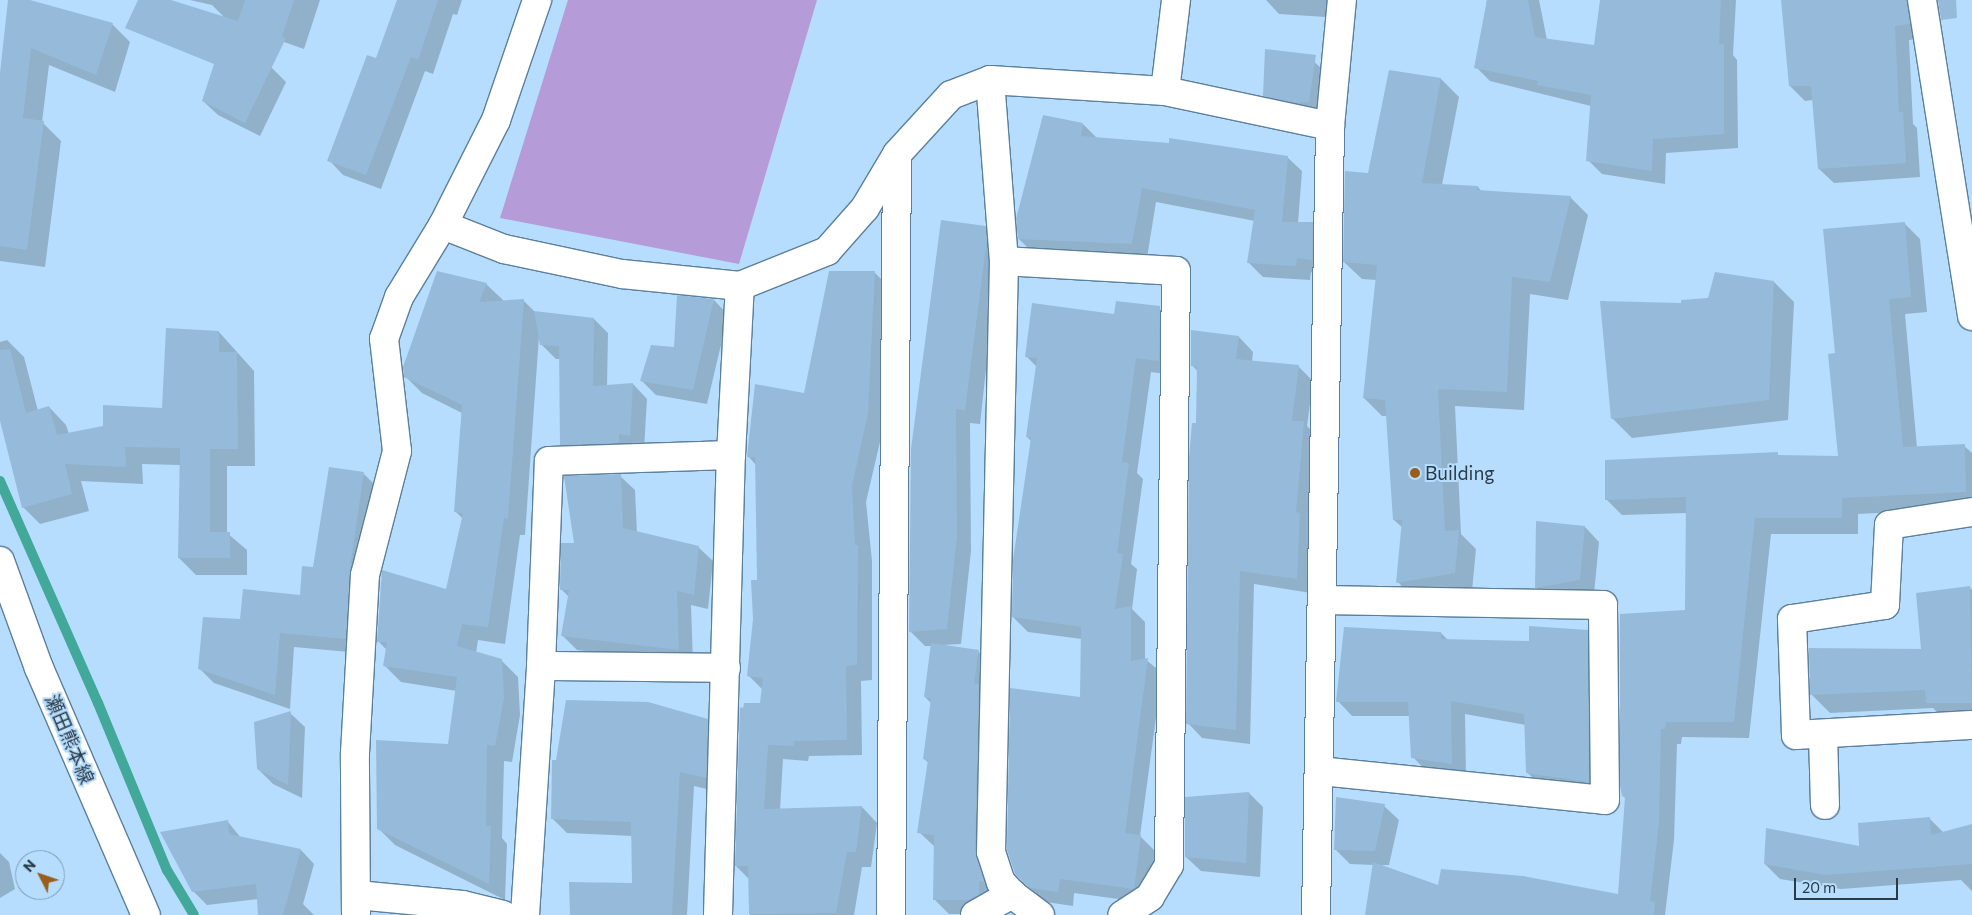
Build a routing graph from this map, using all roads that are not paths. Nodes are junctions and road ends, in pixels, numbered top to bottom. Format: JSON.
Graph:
{"nodes":[{"id":1,"x":537,"y":0,"type":"edge"},
{"id":2,"x":1176,"y":0,"type":"edge"},
{"id":3,"x":1342,"y":0,"type":"edge"},
{"id":4,"x":1922,"y":0,"type":"edge"},
{"id":5,"x":990,"y":80,"type":"junction"},
{"id":6,"x":1165,"y":91,"type":"junction"},
{"id":7,"x":1330,"y":126,"type":"junction"},
{"id":8,"x":897,"y":154,"type":"junction"},
{"id":9,"x":443,"y":226,"type":"junction"},
{"id":10,"x":1004,"y":261,"type":"junction"},
{"id":11,"x":740,"y":286,"type":"junction"},
{"id":12,"x":1972,"y":316,"type":"edge"},
{"id":13,"x":731,"y":455,"type":"junction"},
{"id":14,"x":1972,"y":512,"type":"edge"},
{"id":15,"x":0,"y":561,"type":"edge"},
{"id":16,"x":1322,"y":600,"type":"junction"},
{"id":17,"x":541,"y":666,"type":"junction"},
{"id":18,"x":726,"y":668,"type":"junction"},
{"id":19,"x":1972,"y":725,"type":"edge"},
{"id":20,"x":1823,"y":734,"type":"junction"},
{"id":21,"x":1320,"y":771,"type":"junction"},
{"id":22,"x":1825,"y":805,"type":"dead end"},
{"id":23,"x":1012,"y":894,"type":"junction"},
{"id":24,"x":356,"y":905,"type":"edge"},
{"id":25,"x":146,"y":915,"type":"edge"},
{"id":26,"x":503,"y":915,"type":"edge"},
{"id":27,"x":525,"y":915,"type":"edge"},
{"id":28,"x":718,"y":915,"type":"edge"},
{"id":29,"x":891,"y":915,"type":"edge"},
{"id":30,"x":975,"y":915,"type":"edge"},
{"id":31,"x":1040,"y":915,"type":"edge"},
{"id":32,"x":1122,"y":915,"type":"edge"},
{"id":33,"x":1316,"y":915,"type":"edge"}],
"edges":[{"from":1,"to":9,"type":"street"},
{"from":2,"to":6,"type":"street"},
{"from":3,"to":7,"type":"street"},
{"from":4,"to":12,"type":"street"},
{"from":5,"to":6,"type":"street"},
{"from":5,"to":8,"type":"street"},
{"from":5,"to":10,"type":"street"},
{"from":6,"to":7,"type":"street"},
{"from":7,"to":16,"type":"street"},
{"from":8,"to":11,"type":"street"},
{"from":8,"to":29,"type":"street"},
{"from":9,"to":11,"type":"street"},
{"from":9,"to":24,"type":"street"},
{"from":10,"to":23,"type":"street"},
{"from":10,"to":32,"type":"street"},
{"from":11,"to":13,"type":"street"},
{"from":13,"to":17,"type":"street"},
{"from":13,"to":18,"type":"street"},
{"from":14,"to":20,"type":"street"},
{"from":15,"to":25,"type":"street","name":"瀬田熊本線"},
{"from":16,"to":21,"type":"street"},
{"from":16,"to":21,"type":"street"},
{"from":17,"to":18,"type":"street"},
{"from":17,"to":27,"type":"street"},
{"from":18,"to":28,"type":"street"},
{"from":19,"to":20,"type":"street"},
{"from":20,"to":22,"type":"street"},
{"from":21,"to":33,"type":"street"},
{"from":23,"to":30,"type":"street"},
{"from":23,"to":31,"type":"street"},
{"from":24,"to":26,"type":"street"}]}
